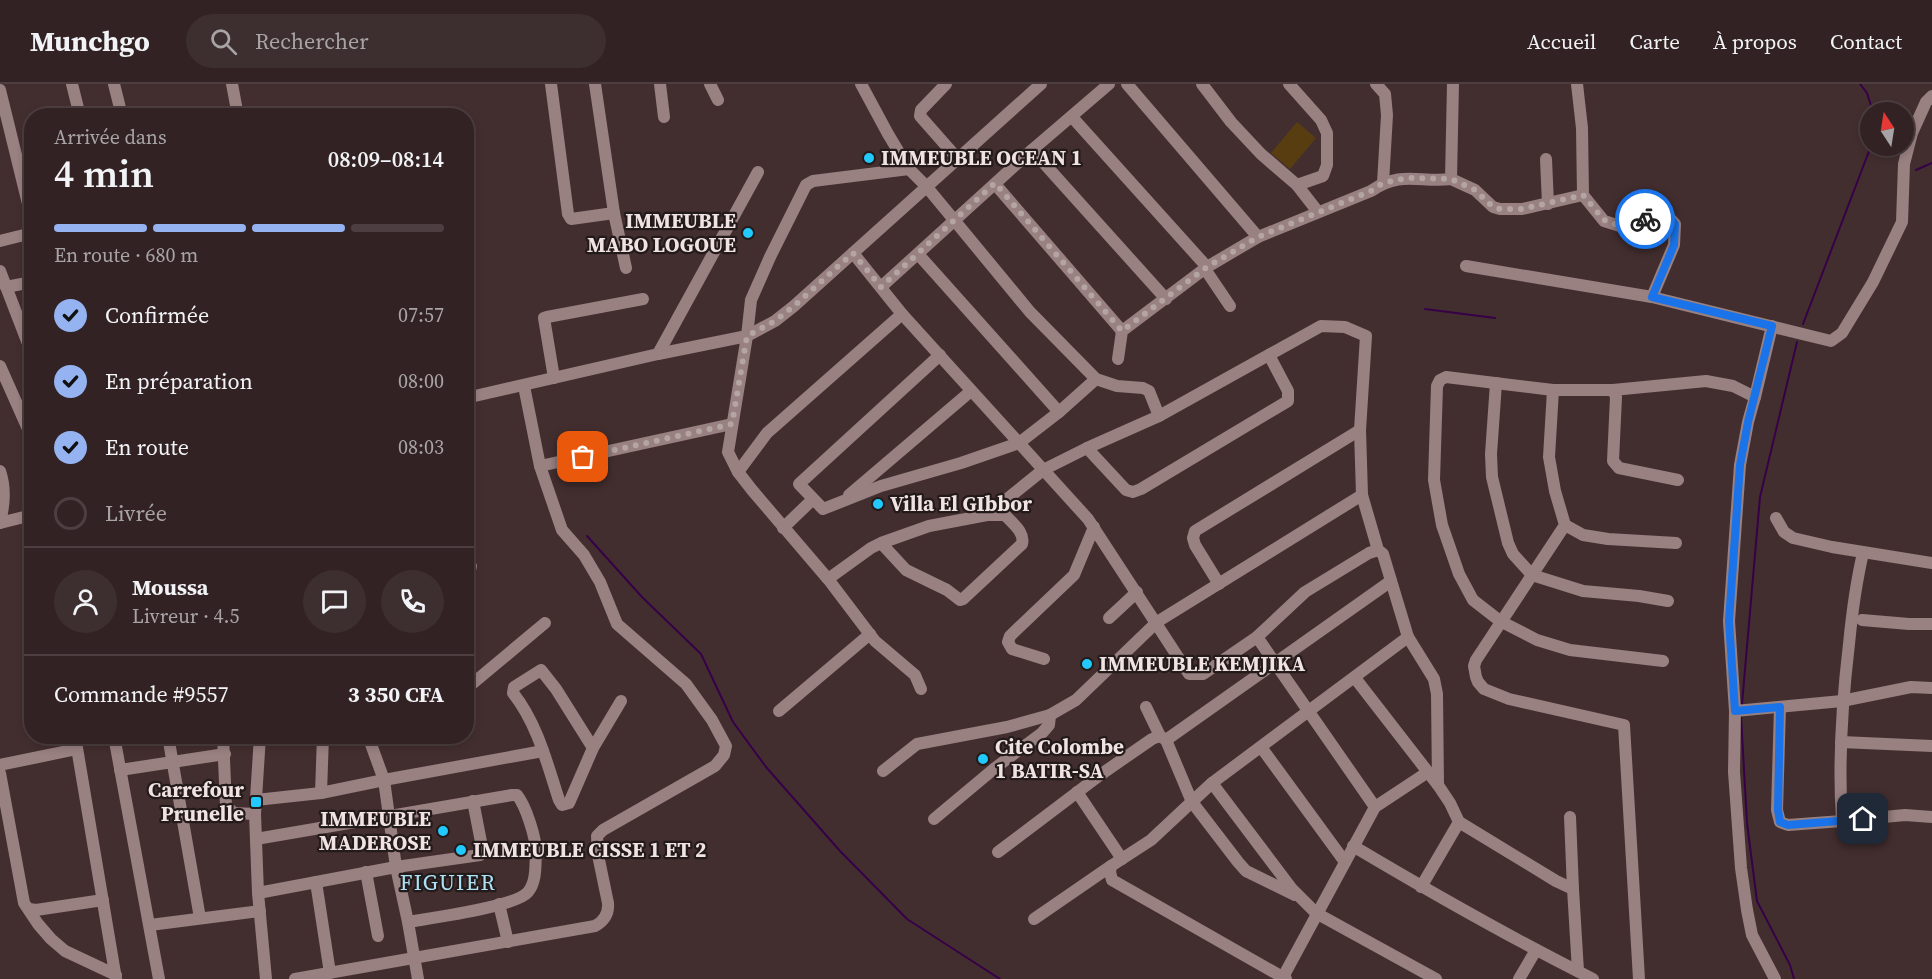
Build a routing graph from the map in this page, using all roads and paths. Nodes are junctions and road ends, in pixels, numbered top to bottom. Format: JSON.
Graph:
{"nodes":[{"id":1,"x":72,"y":84,"type":"edge"},
{"id":2,"x":232,"y":84,"type":"edge"},
{"id":3,"x":551,"y":84,"type":"edge"},
{"id":4,"x":595,"y":84,"type":"edge"},
{"id":5,"x":660,"y":84,"type":"edge"},
{"id":6,"x":710,"y":84,"type":"edge"},
{"id":7,"x":946,"y":84,"type":"edge"},
{"id":8,"x":1041,"y":84,"type":"edge"},
{"id":9,"x":1109,"y":84,"type":"edge"},
{"id":10,"x":1127,"y":84,"type":"edge"},
{"id":11,"x":1202,"y":84,"type":"edge"},
{"id":12,"x":1289,"y":84,"type":"edge"},
{"id":13,"x":1376,"y":84,"type":"edge"},
{"id":14,"x":1453,"y":84,"type":"edge"},
{"id":15,"x":1577,"y":84,"type":"edge"},
{"id":16,"x":118,"y":85,"type":"edge"},
{"id":17,"x":864,"y":86,"type":"edge"},
{"id":18,"x":1385,"y":89,"type":"edge"},
{"id":19,"x":0,"y":90,"type":"edge"},
{"id":20,"x":1932,"y":96,"type":"edge"},
{"id":21,"x":718,"y":100,"type":"dead end"},
{"id":22,"x":78,"y":108,"type":"edge"},
{"id":23,"x":121,"y":108,"type":"edge"},
{"id":24,"x":236,"y":108,"type":"edge"},
{"id":25,"x":664,"y":117,"type":"dead end"},
{"id":26,"x":1072,"y":117,"type":"junction"},
{"id":27,"x":1032,"y":150,"type":"junction"},
{"id":28,"x":957,"y":158,"type":"junction"},
{"id":29,"x":1546,"y":159,"type":"dead end"},
{"id":30,"x":909,"y":169,"type":"junction"},
{"id":31,"x":758,"y":172,"type":"dead end"},
{"id":32,"x":1451,"y":179,"type":"junction"},
{"id":33,"x":995,"y":183,"type":"junction"},
{"id":34,"x":1383,"y":183,"type":"junction"},
{"id":35,"x":1297,"y":185,"type":"junction"},
{"id":36,"x":926,"y":186,"type":"junction"},
{"id":37,"x":24,"y":188,"type":"edge"},
{"id":38,"x":1583,"y":195,"type":"junction"},
{"id":39,"x":1548,"y":204,"type":"junction"},
{"id":40,"x":1318,"y":212,"type":"junction"},
{"id":41,"x":614,"y":213,"type":"junction"},
{"id":42,"x":953,"y":221,"type":"junction"},
{"id":43,"x":24,"y":235,"type":"edge"},
{"id":44,"x":1258,"y":237,"type":"junction"},
{"id":45,"x":0,"y":241,"type":"edge"},
{"id":46,"x":853,"y":253,"type":"junction"},
{"id":47,"x":918,"y":254,"type":"junction"},
{"id":48,"x":1466,"y":266,"type":"dead end"},
{"id":49,"x":626,"y":268,"type":"dead end"},
{"id":50,"x":1206,"y":268,"type":"junction"},
{"id":51,"x":0,"y":271,"type":"edge"},
{"id":52,"x":24,"y":283,"type":"edge"},
{"id":53,"x":6,"y":286,"type":"junction"},
{"id":54,"x":881,"y":287,"type":"junction"},
{"id":55,"x":1652,"y":297,"type":"junction"},
{"id":56,"x":643,"y":299,"type":"dead end"},
{"id":57,"x":1166,"y":299,"type":"junction"},
{"id":58,"x":1230,"y":306,"type":"dead end"},
{"id":59,"x":902,"y":314,"type":"junction"},
{"id":60,"x":1772,"y":326,"type":"junction"},
{"id":61,"x":24,"y":328,"type":"edge"},
{"id":62,"x":1122,"y":331,"type":"junction"},
{"id":63,"x":747,"y":336,"type":"junction"},
{"id":64,"x":658,"y":354,"type":"junction"},
{"id":65,"x":940,"y":355,"type":"junction"},
{"id":66,"x":1269,"y":355,"type":"junction"},
{"id":67,"x":1118,"y":359,"type":"dead end"},
{"id":68,"x":0,"y":366,"type":"edge"},
{"id":69,"x":554,"y":378,"type":"junction"},
{"id":70,"x":1096,"y":379,"type":"junction"},
{"id":71,"x":1496,"y":383,"type":"junction"},
{"id":72,"x":524,"y":386,"type":"junction"},
{"id":73,"x":1553,"y":390,"type":"junction"},
{"id":74,"x":1613,"y":390,"type":"junction"},
{"id":75,"x":972,"y":391,"type":"junction"},
{"id":76,"x":474,"y":396,"type":"edge"},
{"id":77,"x":1755,"y":397,"type":"junction"},
{"id":78,"x":1059,"y":412,"type":"junction"},
{"id":79,"x":1159,"y":416,"type":"junction"},
{"id":80,"x":24,"y":420,"type":"edge"},
{"id":81,"x":732,"y":424,"type":"junction"},
{"id":82,"x":1360,"y":430,"type":"junction"},
{"id":83,"x":1019,"y":443,"type":"junction"},
{"id":84,"x":1087,"y":448,"type":"junction"},
{"id":85,"x":540,"y":466,"type":"junction"},
{"id":86,"x":1043,"y":470,"type":"junction"},
{"id":87,"x":0,"y":471,"type":"edge"},
{"id":88,"x":738,"y":472,"type":"junction"},
{"id":89,"x":1678,"y":480,"type":"dead end"},
{"id":90,"x":1362,"y":495,"type":"junction"},
{"id":91,"x":812,"y":500,"type":"junction"},
{"id":92,"x":840,"y":502,"type":"junction"},
{"id":93,"x":987,"y":514,"type":"junction"},
{"id":94,"x":24,"y":516,"type":"edge"},
{"id":95,"x":1776,"y":518,"type":"dead end"},
{"id":96,"x":0,"y":523,"type":"edge"},
{"id":97,"x":1565,"y":525,"type":"junction"},
{"id":98,"x":1094,"y":527,"type":"junction"},
{"id":99,"x":783,"y":528,"type":"junction"},
{"id":100,"x":881,"y":543,"type":"junction"},
{"id":101,"x":1676,"y":543,"type":"dead end"},
{"id":102,"x":1378,"y":550,"type":"junction"},
{"id":103,"x":1863,"y":553,"type":"junction"},
{"id":104,"x":1932,"y":563,"type":"edge"},
{"id":105,"x":1532,"y":574,"type":"junction"},
{"id":106,"x":828,"y":579,"type":"junction"},
{"id":107,"x":1390,"y":581,"type":"junction"},
{"id":108,"x":1219,"y":584,"type":"junction"},
{"id":109,"x":1137,"y":592,"type":"junction"},
{"id":110,"x":1668,"y":601,"type":"dead end"},
{"id":111,"x":1109,"y":618,"type":"dead end"},
{"id":112,"x":1862,"y":620,"type":"dead end"},
{"id":113,"x":1500,"y":621,"type":"junction"},
{"id":114,"x":1157,"y":622,"type":"junction"},
{"id":115,"x":545,"y":623,"type":"dead end"},
{"id":116,"x":1932,"y":624,"type":"edge"},
{"id":117,"x":870,"y":634,"type":"junction"},
{"id":118,"x":1257,"y":637,"type":"junction"},
{"id":119,"x":1408,"y":637,"type":"junction"},
{"id":120,"x":1044,"y":659,"type":"dead end"},
{"id":121,"x":1663,"y":661,"type":"dead end"},
{"id":122,"x":1275,"y":663,"type":"junction"},
{"id":123,"x":1355,"y":678,"type":"junction"},
{"id":124,"x":474,"y":682,"type":"edge"},
{"id":125,"x":1932,"y":688,"type":"edge"},
{"id":126,"x":921,"y":689,"type":"dead end"},
{"id":127,"x":621,"y":701,"type":"dead end"},
{"id":128,"x":1842,"y":701,"type":"junction"},
{"id":129,"x":1146,"y":707,"type":"dead end"},
{"id":130,"x":1780,"y":707,"type":"junction"},
{"id":131,"x":779,"y":711,"type":"dead end"},
{"id":132,"x":1735,"y":711,"type":"junction"},
{"id":133,"x":1309,"y":712,"type":"junction"},
{"id":134,"x":1050,"y":715,"type":"junction"},
{"id":135,"x":1163,"y":738,"type":"junction"},
{"id":136,"x":1841,"y":742,"type":"junction"},
{"id":137,"x":73,"y":744,"type":"edge"},
{"id":138,"x":76,"y":744,"type":"edge"},
{"id":139,"x":115,"y":744,"type":"edge"},
{"id":140,"x":170,"y":744,"type":"edge"},
{"id":141,"x":224,"y":744,"type":"edge"},
{"id":142,"x":260,"y":744,"type":"edge"},
{"id":143,"x":323,"y":744,"type":"edge"},
{"id":144,"x":371,"y":744,"type":"edge"},
{"id":145,"x":1932,"y":746,"type":"edge"},
{"id":146,"x":592,"y":747,"type":"junction"},
{"id":147,"x":1261,"y":747,"type":"junction"},
{"id":148,"x":543,"y":750,"type":"junction"},
{"id":149,"x":225,"y":754,"type":"junction"},
{"id":150,"x":173,"y":762,"type":"junction"},
{"id":151,"x":0,"y":765,"type":"edge"},
{"id":152,"x":120,"y":770,"type":"junction"},
{"id":153,"x":883,"y":771,"type":"dead end"},
{"id":154,"x":1428,"y":772,"type":"junction"},
{"id":155,"x":0,"y":773,"type":"edge"},
{"id":156,"x":384,"y":780,"type":"junction"},
{"id":157,"x":1212,"y":783,"type":"junction"},
{"id":158,"x":1438,"y":785,"type":"junction"},
{"id":159,"x":1077,"y":792,"type":"junction"},
{"id":160,"x":321,"y":793,"type":"junction"},
{"id":161,"x":256,"y":800,"type":"junction"},
{"id":162,"x":473,"y":801,"type":"junction"},
{"id":163,"x":1192,"y":802,"type":"junction"},
{"id":164,"x":1375,"y":807,"type":"junction"},
{"id":165,"x":255,"y":814,"type":"junction"},
{"id":166,"x":389,"y":816,"type":"junction"},
{"id":167,"x":1570,"y":817,"type":"dead end"},
{"id":168,"x":1932,"y":817,"type":"edge"},
{"id":169,"x":934,"y":819,"type":"dead end"},
{"id":170,"x":1842,"y":820,"type":"junction"},
{"id":171,"x":1459,"y":822,"type":"junction"},
{"id":172,"x":256,"y":840,"type":"junction"},
{"id":173,"x":1353,"y":846,"type":"junction"},
{"id":174,"x":998,"y":852,"type":"dead end"},
{"id":175,"x":1122,"y":859,"type":"junction"},
{"id":176,"x":1345,"y":862,"type":"junction"},
{"id":177,"x":1111,"y":866,"type":"junction"},
{"id":178,"x":396,"y":867,"type":"junction"},
{"id":179,"x":366,"y":872,"type":"junction"},
{"id":180,"x":316,"y":882,"type":"junction"},
{"id":181,"x":1421,"y":887,"type":"junction"},
{"id":182,"x":1573,"y":889,"type":"junction"},
{"id":183,"x":258,"y":893,"type":"junction"},
{"id":184,"x":1302,"y":899,"type":"junction"},
{"id":185,"x":103,"y":900,"type":"junction"},
{"id":186,"x":499,"y":904,"type":"junction"},
{"id":187,"x":29,"y":909,"type":"junction"},
{"id":188,"x":260,"y":911,"type":"junction"},
{"id":189,"x":1316,"y":913,"type":"junction"},
{"id":190,"x":200,"y":918,"type":"junction"},
{"id":191,"x":1034,"y":919,"type":"dead end"},
{"id":192,"x":408,"y":922,"type":"junction"},
{"id":193,"x":150,"y":925,"type":"junction"},
{"id":194,"x":378,"y":936,"type":"dead end"},
{"id":195,"x":508,"y":942,"type":"junction"},
{"id":196,"x":1536,"y":950,"type":"junction"},
{"id":197,"x":414,"y":958,"type":"junction"},
{"id":198,"x":1578,"y":971,"type":"junction"},
{"id":199,"x":330,"y":973,"type":"junction"},
{"id":200,"x":116,"y":977,"type":"edge"},
{"id":201,"x":1284,"y":978,"type":"edge"},
{"id":202,"x":159,"y":979,"type":"edge"},
{"id":203,"x":266,"y":979,"type":"edge"},
{"id":204,"x":295,"y":979,"type":"edge"},
{"id":205,"x":418,"y":979,"type":"edge"},
{"id":206,"x":1436,"y":979,"type":"edge"},
{"id":207,"x":1519,"y":979,"type":"edge"},
{"id":208,"x":1593,"y":979,"type":"edge"},
{"id":209,"x":1639,"y":979,"type":"edge"},
{"id":210,"x":1775,"y":979,"type":"edge"}],
"edges":[{"from":1,"to":22,"type":"street"},
{"from":2,"to":24,"type":"street"},
{"from":3,"to":41,"type":"street"},
{"from":4,"to":41,"type":"street"},
{"from":5,"to":25,"type":"street"},
{"from":6,"to":21,"type":"street"},
{"from":7,"to":28,"type":"street"},
{"from":8,"to":28,"type":"street"},
{"from":9,"to":26,"type":"street"},
{"from":10,"to":44,"type":"street"},
{"from":11,"to":35,"type":"street"},
{"from":12,"to":35,"type":"street"},
{"from":13,"to":18,"type":"street"},
{"from":14,"to":32,"type":"street"},
{"from":15,"to":38,"type":"street"},
{"from":16,"to":23,"type":"street"},
{"from":17,"to":30,"type":"street"},
{"from":18,"to":34,"type":"street"},
{"from":19,"to":37,"type":"street"},
{"from":20,"to":60,"type":"street"},
{"from":26,"to":27,"type":"street"},
{"from":26,"to":50,"type":"street"},
{"from":27,"to":33,"type":"street"},
{"from":27,"to":57,"type":"street"},
{"from":28,"to":36,"type":"street"},
{"from":29,"to":39,"type":"street"},
{"from":30,"to":36,"type":"street"},
{"from":30,"to":63,"type":"street"},
{"from":31,"to":64,"type":"street"},
{"from":32,"to":34,"type":"street"},
{"from":32,"to":39,"type":"street"},
{"from":33,"to":42,"type":"street"},
{"from":33,"to":62,"type":"street"},
{"from":34,"to":40,"type":"street"},
{"from":35,"to":40,"type":"street"},
{"from":36,"to":42,"type":"street"},
{"from":36,"to":46,"type":"street"},
{"from":38,"to":39,"type":"street"},
{"from":38,"to":55,"type":"street"},
{"from":40,"to":44,"type":"street"},
{"from":41,"to":49,"type":"street"},
{"from":42,"to":47,"type":"street"},
{"from":42,"to":70,"type":"street"},
{"from":43,"to":45,"type":"street"},
{"from":44,"to":50,"type":"street"},
{"from":46,"to":54,"type":"street"},
{"from":46,"to":63,"type":"street"},
{"from":47,"to":54,"type":"street"},
{"from":47,"to":78,"type":"street"},
{"from":48,"to":55,"type":"street"},
{"from":50,"to":57,"type":"street"},
{"from":50,"to":58,"type":"street"},
{"from":51,"to":53,"type":"street"},
{"from":52,"to":53,"type":"street"},
{"from":53,"to":61,"type":"street"},
{"from":54,"to":59,"type":"street"},
{"from":55,"to":60,"type":"street"},
{"from":56,"to":69,"type":"street"},
{"from":57,"to":62,"type":"street"},
{"from":59,"to":65,"type":"street"},
{"from":59,"to":88,"type":"street"},
{"from":60,"to":77,"type":"street"},
{"from":62,"to":67,"type":"street"},
{"from":63,"to":64,"type":"street"},
{"from":63,"to":81,"type":"street"},
{"from":64,"to":69,"type":"street"},
{"from":65,"to":75,"type":"street"},
{"from":65,"to":91,"type":"street"},
{"from":66,"to":79,"type":"street"},
{"from":66,"to":82,"type":"street"},
{"from":66,"to":84,"type":"street"},
{"from":68,"to":80,"type":"street"},
{"from":69,"to":72,"type":"street"},
{"from":70,"to":78,"type":"street"},
{"from":70,"to":79,"type":"street"},
{"from":71,"to":73,"type":"street"},
{"from":71,"to":105,"type":"street"},
{"from":71,"to":113,"type":"street"},
{"from":72,"to":76,"type":"street"},
{"from":72,"to":85,"type":"street"},
{"from":73,"to":74,"type":"street"},
{"from":73,"to":97,"type":"street"},
{"from":74,"to":77,"type":"street"},
{"from":74,"to":89,"type":"street"},
{"from":75,"to":83,"type":"street"},
{"from":75,"to":92,"type":"street"},
{"from":77,"to":132,"type":"street"},
{"from":78,"to":83,"type":"street"},
{"from":79,"to":84,"type":"street"},
{"from":81,"to":85,"type":"street"},
{"from":81,"to":88,"type":"street"},
{"from":82,"to":90,"type":"street"},
{"from":82,"to":108,"type":"street"},
{"from":83,"to":86,"type":"street"},
{"from":83,"to":92,"type":"street"},
{"from":84,"to":86,"type":"street"},
{"from":85,"to":195,"type":"street"},
{"from":86,"to":93,"type":"street"},
{"from":86,"to":98,"type":"street"},
{"from":87,"to":96,"type":"street"},
{"from":88,"to":99,"type":"street"},
{"from":90,"to":102,"type":"street"},
{"from":90,"to":108,"type":"street"},
{"from":91,"to":92,"type":"street"},
{"from":91,"to":99,"type":"street"},
{"from":93,"to":100,"type":"street"},
{"from":93,"to":100,"type":"street"},
{"from":94,"to":96,"type":"street"},
{"from":95,"to":103,"type":"street"},
{"from":97,"to":101,"type":"street"},
{"from":97,"to":105,"type":"street"},
{"from":98,"to":109,"type":"street"},
{"from":98,"to":120,"type":"street"},
{"from":99,"to":106,"type":"street"},
{"from":100,"to":106,"type":"street"},
{"from":102,"to":107,"type":"street"},
{"from":102,"to":118,"type":"street"},
{"from":103,"to":104,"type":"street"},
{"from":103,"to":128,"type":"street"},
{"from":105,"to":110,"type":"street"},
{"from":105,"to":113,"type":"street"},
{"from":106,"to":117,"type":"street"},
{"from":107,"to":119,"type":"street"},
{"from":107,"to":122,"type":"street"},
{"from":108,"to":114,"type":"street"},
{"from":109,"to":111,"type":"street"},
{"from":109,"to":114,"type":"street"},
{"from":112,"to":116,"type":"street"},
{"from":113,"to":121,"type":"street"},
{"from":113,"to":209,"type":"street"},
{"from":114,"to":118,"type":"street"},
{"from":114,"to":134,"type":"street"},
{"from":115,"to":124,"type":"street"},
{"from":117,"to":126,"type":"street"},
{"from":117,"to":131,"type":"street"},
{"from":118,"to":122,"type":"street"},
{"from":119,"to":123,"type":"street"},
{"from":119,"to":158,"type":"street"},
{"from":122,"to":133,"type":"street"},
{"from":122,"to":135,"type":"street"},
{"from":123,"to":133,"type":"street"},
{"from":123,"to":154,"type":"street"},
{"from":125,"to":128,"type":"street"},
{"from":127,"to":146,"type":"street"},
{"from":128,"to":130,"type":"street"},
{"from":128,"to":136,"type":"street"},
{"from":129,"to":135,"type":"street"},
{"from":130,"to":132,"type":"street"},
{"from":130,"to":170,"type":"street"},
{"from":132,"to":210,"type":"street"},
{"from":133,"to":147,"type":"street"},
{"from":133,"to":164,"type":"street"},
{"from":134,"to":153,"type":"street"},
{"from":134,"to":169,"type":"street"},
{"from":135,"to":159,"type":"street"},
{"from":135,"to":163,"type":"street"},
{"from":136,"to":145,"type":"street"},
{"from":136,"to":170,"type":"street"},
{"from":137,"to":151,"type":"street"},
{"from":138,"to":185,"type":"street"},
{"from":139,"to":152,"type":"street"},
{"from":140,"to":150,"type":"street"},
{"from":141,"to":149,"type":"street"},
{"from":142,"to":161,"type":"street"},
{"from":143,"to":160,"type":"street"},
{"from":144,"to":156,"type":"street"},
{"from":146,"to":148,"type":"street"},
{"from":146,"to":148,"type":"street"},
{"from":147,"to":157,"type":"street"},
{"from":147,"to":176,"type":"street"},
{"from":148,"to":156,"type":"street"},
{"from":149,"to":150,"type":"street"},
{"from":149,"to":165,"type":"street"},
{"from":150,"to":152,"type":"street"},
{"from":150,"to":190,"type":"street"},
{"from":152,"to":193,"type":"street"},
{"from":154,"to":158,"type":"street"},
{"from":154,"to":164,"type":"street"},
{"from":155,"to":187,"type":"street"},
{"from":156,"to":160,"type":"street"},
{"from":156,"to":166,"type":"street"},
{"from":157,"to":163,"type":"street"},
{"from":157,"to":184,"type":"street"},
{"from":158,"to":171,"type":"street"},
{"from":159,"to":174,"type":"street"},
{"from":159,"to":175,"type":"street"},
{"from":160,"to":161,"type":"street"},
{"from":161,"to":165,"type":"street"},
{"from":162,"to":166,"type":"street"},
{"from":162,"to":178,"type":"street"},
{"from":162,"to":186,"type":"street"},
{"from":163,"to":175,"type":"street"},
{"from":163,"to":184,"type":"street"},
{"from":164,"to":173,"type":"street"},
{"from":165,"to":172,"type":"street"},
{"from":166,"to":172,"type":"street"},
{"from":166,"to":178,"type":"street"},
{"from":167,"to":182,"type":"street"},
{"from":168,"to":170,"type":"street"},
{"from":171,"to":181,"type":"street"},
{"from":171,"to":182,"type":"street"},
{"from":172,"to":183,"type":"street"},
{"from":173,"to":176,"type":"street"},
{"from":173,"to":181,"type":"street"},
{"from":175,"to":177,"type":"street"},
{"from":176,"to":189,"type":"street"},
{"from":177,"to":191,"type":"street"},
{"from":177,"to":201,"type":"street"},
{"from":178,"to":179,"type":"street"},
{"from":178,"to":192,"type":"street"},
{"from":179,"to":180,"type":"street"},
{"from":179,"to":194,"type":"street"},
{"from":180,"to":183,"type":"street"},
{"from":180,"to":199,"type":"street"},
{"from":181,"to":196,"type":"street"},
{"from":182,"to":198,"type":"street"},
{"from":183,"to":188,"type":"street"},
{"from":184,"to":189,"type":"street"},
{"from":185,"to":187,"type":"street"},
{"from":185,"to":200,"type":"street"},
{"from":186,"to":192,"type":"street"},
{"from":186,"to":195,"type":"street"},
{"from":187,"to":200,"type":"street"},
{"from":188,"to":190,"type":"street"},
{"from":188,"to":203,"type":"street"},
{"from":189,"to":201,"type":"street"},
{"from":189,"to":206,"type":"street"},
{"from":190,"to":193,"type":"street"},
{"from":192,"to":197,"type":"street"},
{"from":193,"to":202,"type":"street"},
{"from":195,"to":197,"type":"street"},
{"from":196,"to":198,"type":"street"},
{"from":196,"to":207,"type":"street"},
{"from":197,"to":199,"type":"street"},
{"from":197,"to":205,"type":"street"},
{"from":198,"to":208,"type":"street"},
{"from":199,"to":204,"type":"street"}]}
